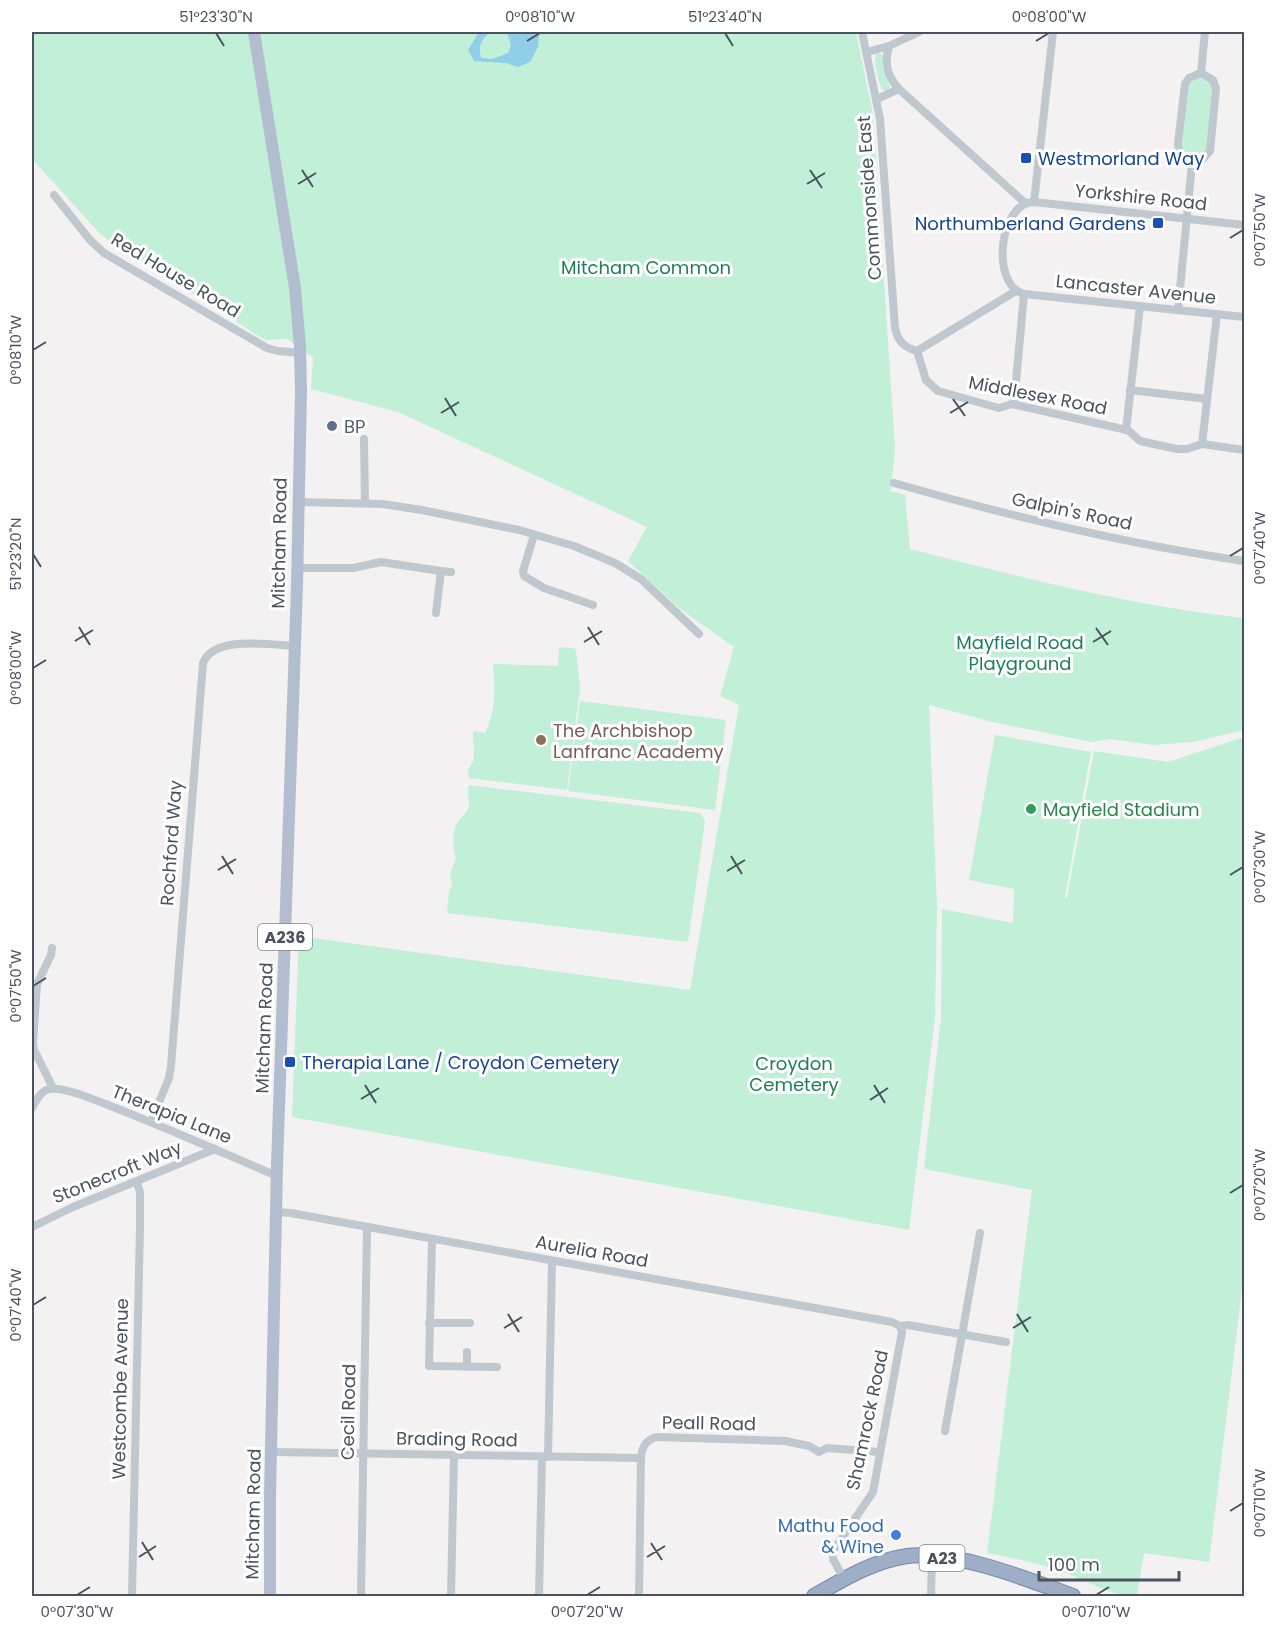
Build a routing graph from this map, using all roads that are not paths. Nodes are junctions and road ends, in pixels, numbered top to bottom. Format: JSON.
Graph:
{"nodes":[{"id":1,"x":254,"y":32,"type":"edge"},
{"id":2,"x":862,"y":32,"type":"edge"},
{"id":3,"x":918,"y":32,"type":"edge"},
{"id":4,"x":1053,"y":32,"type":"edge"},
{"id":5,"x":1205,"y":32,"type":"edge"},
{"id":6,"x":889,"y":46,"type":"junction"},
{"id":7,"x":867,"y":52,"type":"junction"},
{"id":8,"x":1201,"y":73,"type":"junction"},
{"id":9,"x":899,"y":89,"type":"junction"},
{"id":10,"x":877,"y":99,"type":"junction"},
{"id":11,"x":1192,"y":163,"type":"junction"},
{"id":12,"x":54,"y":195,"type":"dead end"},
{"id":13,"x":1030,"y":202,"type":"junction"},
{"id":14,"x":1186,"y":219,"type":"junction"},
{"id":15,"x":1245,"y":225,"type":"edge"},
{"id":16,"x":1020,"y":293,"type":"junction"},
{"id":17,"x":1140,"y":306,"type":"junction"},
{"id":18,"x":1178,"y":310,"type":"junction"},
{"id":19,"x":1217,"y":314,"type":"junction"},
{"id":20,"x":1245,"y":317,"type":"edge"},
{"id":21,"x":917,"y":351,"type":"junction"},
{"id":22,"x":301,"y":353,"type":"junction"},
{"id":23,"x":1130,"y":390,"type":"junction"},
{"id":24,"x":1207,"y":399,"type":"junction"},
{"id":25,"x":1014,"y":404,"type":"junction"},
{"id":26,"x":1126,"y":430,"type":"junction"},
{"id":27,"x":364,"y":439,"type":"dead end"},
{"id":28,"x":1202,"y":444,"type":"junction"},
{"id":29,"x":1245,"y":450,"type":"edge"},
{"id":30,"x":894,"y":483,"type":"dead end"},
{"id":31,"x":298,"y":502,"type":"junction"},
{"id":32,"x":365,"y":504,"type":"junction"},
{"id":33,"x":534,"y":535,"type":"junction"},
{"id":34,"x":1245,"y":561,"type":"edge"},
{"id":35,"x":297,"y":568,"type":"junction"},
{"id":36,"x":441,"y":571,"type":"junction"},
{"id":37,"x":451,"y":572,"type":"dead end"},
{"id":38,"x":593,"y":605,"type":"dead end"},
{"id":39,"x":436,"y":613,"type":"dead end"},
{"id":40,"x":699,"y":634,"type":"dead end"},
{"id":41,"x":295,"y":646,"type":"junction"},
{"id":42,"x":52,"y":948,"type":"dead end"},
{"id":43,"x":34,"y":989,"type":"edge"},
{"id":44,"x":32,"y":1037,"type":"edge"},
{"id":45,"x":53,"y":1088,"type":"junction"},
{"id":46,"x":32,"y":1108,"type":"edge"},
{"id":47,"x":151,"y":1122,"type":"junction"},
{"id":48,"x":215,"y":1149,"type":"junction"},
{"id":49,"x":277,"y":1176,"type":"junction"},
{"id":50,"x":137,"y":1183,"type":"junction"},
{"id":51,"x":276,"y":1212,"type":"junction"},
{"id":52,"x":32,"y":1227,"type":"edge"},
{"id":53,"x":367,"y":1227,"type":"junction"},
{"id":54,"x":980,"y":1233,"type":"dead end"},
{"id":55,"x":432,"y":1239,"type":"junction"},
{"id":56,"x":552,"y":1261,"type":"junction"},
{"id":57,"x":429,"y":1323,"type":"junction"},
{"id":58,"x":470,"y":1323,"type":"dead end"},
{"id":59,"x":900,"y":1326,"type":"junction"},
{"id":60,"x":962,"y":1335,"type":"junction"},
{"id":61,"x":1006,"y":1342,"type":"dead end"},
{"id":62,"x":467,"y":1352,"type":"dead end"},
{"id":63,"x":467,"y":1366,"type":"junction"},
{"id":64,"x":497,"y":1367,"type":"dead end"},
{"id":65,"x":945,"y":1431,"type":"dead end"},
{"id":66,"x":272,"y":1452,"type":"junction"},
{"id":67,"x":880,"y":1452,"type":"junction"},
{"id":68,"x":363,"y":1453,"type":"junction"},
{"id":69,"x":454,"y":1455,"type":"junction"},
{"id":70,"x":545,"y":1457,"type":"junction"},
{"id":71,"x":641,"y":1458,"type":"junction"},
{"id":72,"x":932,"y":1557,"type":"junction"},
{"id":73,"x":844,"y":1579,"type":"junction"},
{"id":74,"x":132,"y":1596,"type":"edge"},
{"id":75,"x":270,"y":1596,"type":"edge"},
{"id":76,"x":361,"y":1596,"type":"edge"},
{"id":77,"x":451,"y":1596,"type":"edge"},
{"id":78,"x":539,"y":1596,"type":"edge"},
{"id":79,"x":639,"y":1596,"type":"edge"},
{"id":80,"x":813,"y":1596,"type":"edge"},
{"id":81,"x":931,"y":1596,"type":"edge"},
{"id":82,"x":1073,"y":1596,"type":"edge"}],
"edges":[{"from":1,"to":22,"type":"main road","number":"A236"},
{"from":2,"to":7,"type":"street","name":"Commonside East"},
{"from":3,"to":6,"type":"street"},
{"from":4,"to":13,"type":"street"},
{"from":5,"to":8,"type":"street"},
{"from":6,"to":7,"type":"street"},
{"from":6,"to":9,"type":"street"},
{"from":7,"to":10,"type":"street","name":"Commonside East"},
{"from":8,"to":11,"type":"street"},
{"from":8,"to":11,"type":"street"},
{"from":9,"to":10,"type":"street"},
{"from":9,"to":13,"type":"street"},
{"from":10,"to":21,"type":"street","name":"Commonside East"},
{"from":11,"to":14,"type":"street"},
{"from":12,"to":22,"type":"street","name":"Red House Road"},
{"from":13,"to":14,"type":"street","name":"Yorkshire Road"},
{"from":13,"to":16,"type":"street"},
{"from":14,"to":15,"type":"street","name":"Yorkshire Road"},
{"from":14,"to":18,"type":"street"},
{"from":16,"to":17,"type":"street","name":"Lancaster Avenue"},
{"from":16,"to":21,"type":"street"},
{"from":16,"to":25,"type":"street"},
{"from":17,"to":18,"type":"street","name":"Lancaster Avenue"},
{"from":17,"to":23,"type":"street"},
{"from":18,"to":19,"type":"street","name":"Lancaster Avenue"},
{"from":19,"to":20,"type":"street","name":"Lancaster Avenue"},
{"from":19,"to":24,"type":"street"},
{"from":21,"to":25,"type":"street","name":"Middlesex Road"},
{"from":22,"to":31,"type":"main road","name":"Mitcham Road","number":"A236"},
{"from":23,"to":24,"type":"street"},
{"from":23,"to":26,"type":"street"},
{"from":24,"to":28,"type":"street"},
{"from":25,"to":26,"type":"street","name":"Middlesex Road"},
{"from":26,"to":28,"type":"street","name":"Middlesex Road"},
{"from":27,"to":32,"type":"street"},
{"from":28,"to":29,"type":"street","name":"Middlesex Road"},
{"from":30,"to":34,"type":"street","name":"Galpin's Road"},
{"from":31,"to":32,"type":"street"},
{"from":31,"to":35,"type":"main road","name":"Mitcham Road","number":"A236"},
{"from":32,"to":33,"type":"street"},
{"from":33,"to":38,"type":"street"},
{"from":33,"to":40,"type":"street"},
{"from":35,"to":36,"type":"street"},
{"from":35,"to":41,"type":"main road","name":"Mitcham Road","number":"A236"},
{"from":36,"to":37,"type":"street"},
{"from":36,"to":39,"type":"street"},
{"from":41,"to":47,"type":"street","name":"Rochford Way"},
{"from":41,"to":49,"type":"main road","name":"Mitcham Road","number":"A236"},
{"from":42,"to":43,"type":"street"},
{"from":43,"to":44,"type":"street"},
{"from":44,"to":45,"type":"street"},
{"from":45,"to":46,"type":"street"},
{"from":45,"to":47,"type":"street","name":"Therapia Lane"},
{"from":47,"to":48,"type":"street","name":"Therapia Lane"},
{"from":48,"to":49,"type":"street","name":"Therapia Lane"},
{"from":48,"to":50,"type":"street","name":"Stonecroft Way"},
{"from":49,"to":51,"type":"main road","name":"Mitcham Road","number":"A236"},
{"from":50,"to":52,"type":"street","name":"Stonecroft Way"},
{"from":50,"to":74,"type":"street","name":"Westcombe Avenue"},
{"from":51,"to":53,"type":"street","name":"Aurelia Road"},
{"from":51,"to":66,"type":"main road","name":"Mitcham Road","number":"A236"},
{"from":53,"to":55,"type":"street","name":"Aurelia Road"},
{"from":53,"to":68,"type":"street","name":"Cecil Road"},
{"from":54,"to":60,"type":"street"},
{"from":55,"to":56,"type":"street","name":"Aurelia Road"},
{"from":55,"to":57,"type":"street"},
{"from":56,"to":59,"type":"street","name":"Aurelia Road"},
{"from":56,"to":70,"type":"street"},
{"from":57,"to":58,"type":"street"},
{"from":57,"to":63,"type":"street"},
{"from":59,"to":60,"type":"street","name":"Aurelia Road"},
{"from":59,"to":67,"type":"street","name":"Shamrock Road"},
{"from":60,"to":61,"type":"street","name":"Aurelia Road"},
{"from":60,"to":65,"type":"street"},
{"from":62,"to":63,"type":"street"},
{"from":63,"to":64,"type":"street"},
{"from":66,"to":68,"type":"street","name":"Brading Road"},
{"from":66,"to":75,"type":"main road","name":"Mitcham Road","number":"A236"},
{"from":67,"to":71,"type":"street","name":"Peall Road"},
{"from":67,"to":73,"type":"street","name":"Shamrock Road"},
{"from":68,"to":69,"type":"street","name":"Brading Road"},
{"from":68,"to":76,"type":"street","name":"Cecil Road"},
{"from":69,"to":70,"type":"street","name":"Brading Road"},
{"from":69,"to":77,"type":"street"},
{"from":70,"to":71,"type":"street","name":"Brading Road"},
{"from":70,"to":78,"type":"street"},
{"from":71,"to":79,"type":"street"},
{"from":72,"to":73,"type":"highway","number":"A23"},
{"from":72,"to":81,"type":"street"},
{"from":72,"to":82,"type":"highway","number":"A23"},
{"from":73,"to":80,"type":"highway","number":"A23"}]}
